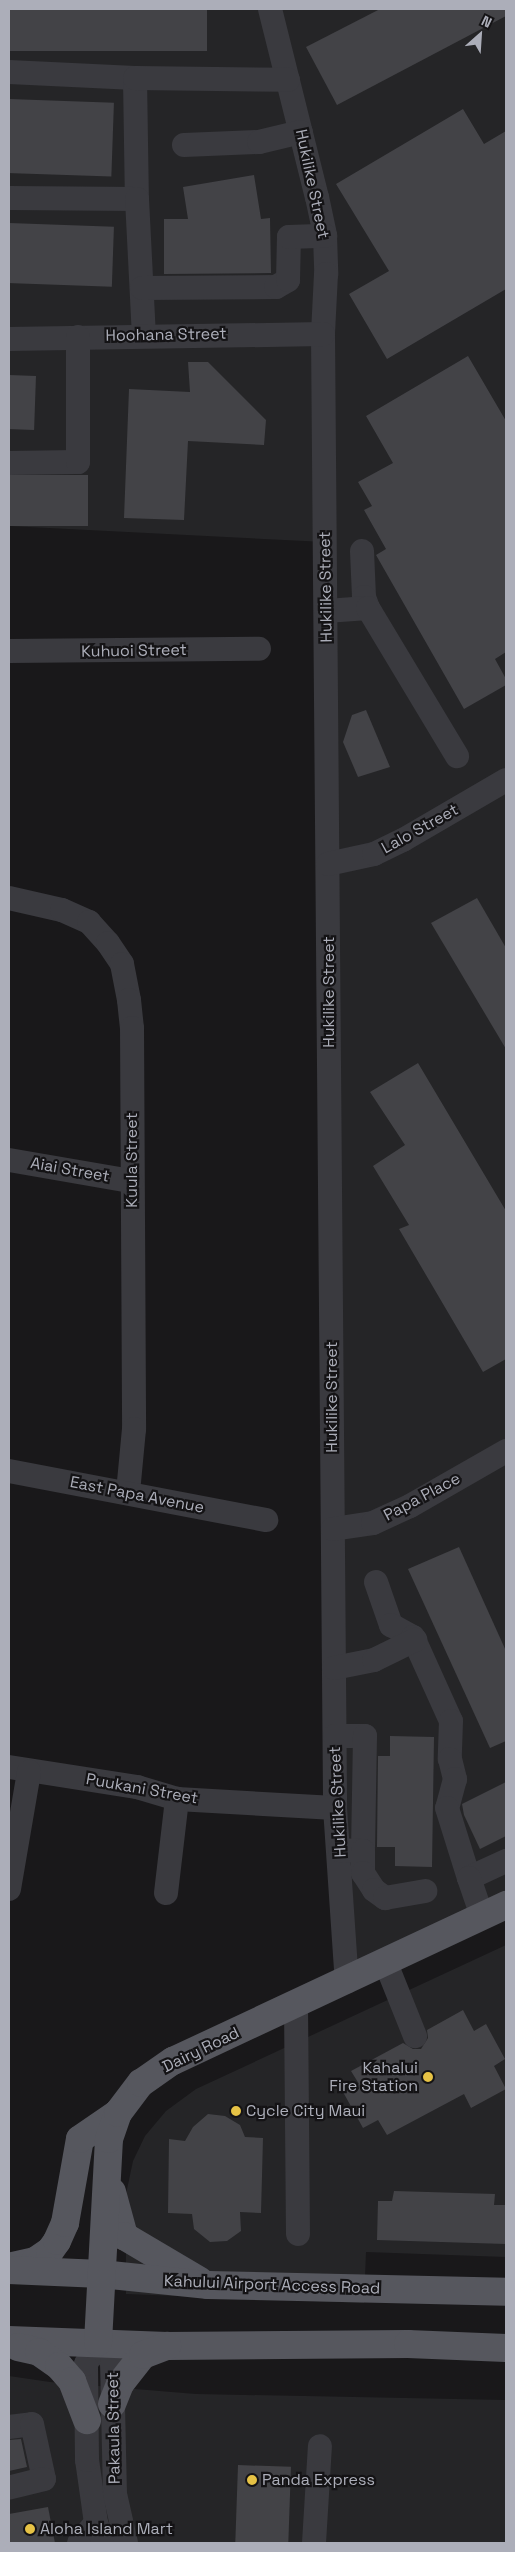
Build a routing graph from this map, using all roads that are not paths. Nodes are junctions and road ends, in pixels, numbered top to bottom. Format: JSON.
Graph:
{"nodes":[{"id":1,"x":270,"y":9,"type":"edge"},
{"id":2,"x":9,"y":72,"type":"edge"},
{"id":3,"x":135,"y":78,"type":"junction"},
{"id":4,"x":288,"y":80,"type":"junction"},
{"id":5,"x":301,"y":132,"type":"junction"},
{"id":6,"x":184,"y":145,"type":"dead end"},
{"id":7,"x":9,"y":198,"type":"edge"},
{"id":8,"x":137,"y":199,"type":"junction"},
{"id":9,"x":324,"y":236,"type":"junction"},
{"id":10,"x":142,"y":288,"type":"junction"},
{"id":11,"x":323,"y":334,"type":"junction"},
{"id":12,"x":144,"y":335,"type":"junction"},
{"id":13,"x":78,"y":337,"type":"junction"},
{"id":14,"x":9,"y":338,"type":"edge"},
{"id":15,"x":9,"y":463,"type":"edge"},
{"id":16,"x":362,"y":551,"type":"dead end"},
{"id":17,"x":368,"y":608,"type":"junction"},
{"id":18,"x":326,"y":611,"type":"junction"},
{"id":19,"x":259,"y":649,"type":"dead end"},
{"id":20,"x":9,"y":651,"type":"edge"},
{"id":21,"x":457,"y":756,"type":"dead end"},
{"id":22,"x":506,"y":780,"type":"edge"},
{"id":23,"x":328,"y":864,"type":"junction"},
{"id":24,"x":9,"y":898,"type":"edge"},
{"id":25,"x":9,"y":1160,"type":"edge"},
{"id":26,"x":131,"y":1181,"type":"junction"},
{"id":27,"x":506,"y":1451,"type":"edge"},
{"id":28,"x":9,"y":1471,"type":"edge"},
{"id":29,"x":128,"y":1493,"type":"junction"},
{"id":30,"x":266,"y":1520,"type":"dead end"},
{"id":31,"x":333,"y":1528,"type":"junction"},
{"id":32,"x":376,"y":1582,"type":"dead end"},
{"id":33,"x":414,"y":1640,"type":"junction"},
{"id":34,"x":334,"y":1668,"type":"junction"},
{"id":35,"x":335,"y":1736,"type":"junction"},
{"id":36,"x":19,"y":1770,"type":"edge"},
{"id":37,"x":177,"y":1799,"type":"junction"},
{"id":38,"x":335,"y":1808,"type":"junction"},
{"id":39,"x":351,"y":1850,"type":"junction"},
{"id":40,"x":506,"y":1861,"type":"edge"},
{"id":41,"x":469,"y":1878,"type":"junction"},
{"id":42,"x":9,"y":1889,"type":"edge"},
{"id":43,"x":424,"y":1890,"type":"dead end"},
{"id":44,"x":166,"y":1893,"type":"dead end"},
{"id":45,"x":494,"y":1910,"type":"edge"},
{"id":46,"x":385,"y":1961,"type":"junction"},
{"id":47,"x":347,"y":1982,"type":"junction"},
{"id":48,"x":296,"y":2005,"type":"junction"},
{"id":49,"x":415,"y":2036,"type":"dead end"},
{"id":50,"x":118,"y":2113,"type":"junction"},
{"id":51,"x":104,"y":2177,"type":"junction"},
{"id":52,"x":298,"y":2234,"type":"dead end"},
{"id":53,"x":9,"y":2268,"type":"edge"},
{"id":54,"x":101,"y":2274,"type":"junction"},
{"id":55,"x":208,"y":2285,"type":"junction"},
{"id":56,"x":506,"y":2292,"type":"edge"},
{"id":57,"x":9,"y":2340,"type":"edge"},
{"id":58,"x":98,"y":2342,"type":"junction"},
{"id":59,"x":9,"y":2345,"type":"edge"},
{"id":60,"x":167,"y":2346,"type":"junction"},
{"id":61,"x":506,"y":2348,"type":"edge"},
{"id":62,"x":112,"y":2404,"type":"junction"},
{"id":63,"x":87,"y":2420,"type":"junction"},
{"id":64,"x":9,"y":2427,"type":"edge"},
{"id":65,"x":320,"y":2446,"type":"dead end"},
{"id":66,"x":9,"y":2488,"type":"edge"},
{"id":67,"x":100,"y":2533,"type":"edge"},
{"id":68,"x":79,"y":2543,"type":"edge"},
{"id":69,"x":126,"y":2543,"type":"edge"},
{"id":70,"x":314,"y":2543,"type":"edge"}],
"edges":[{"from":1,"to":4,"type":"street","name":"Hukilike Street"},
{"from":2,"to":3,"type":"street"},
{"from":3,"to":4,"type":"street"},
{"from":3,"to":8,"type":"street"},
{"from":4,"to":5,"type":"street","name":"Hukilike Street"},
{"from":5,"to":6,"type":"street"},
{"from":5,"to":9,"type":"street","name":"Hukilike Street"},
{"from":7,"to":8,"type":"street"},
{"from":8,"to":10,"type":"street"},
{"from":9,"to":10,"type":"street"},
{"from":9,"to":11,"type":"street","name":"Hukilike Street"},
{"from":10,"to":12,"type":"street"},
{"from":11,"to":12,"type":"street","name":"Hoohana Street"},
{"from":11,"to":18,"type":"street","name":"Hukilike Street"},
{"from":12,"to":13,"type":"street","name":"Hoohana Street"},
{"from":13,"to":14,"type":"street","name":"Hoohana Street"},
{"from":13,"to":15,"type":"street"},
{"from":16,"to":17,"type":"street"},
{"from":17,"to":18,"type":"street"},
{"from":17,"to":21,"type":"street"},
{"from":18,"to":23,"type":"street","name":"Hukilike Street"},
{"from":19,"to":20,"type":"street","name":"Kuhuoi Street"},
{"from":22,"to":23,"type":"street","name":"Lalo Street"},
{"from":23,"to":31,"type":"street","name":"Hukilike Street"},
{"from":24,"to":26,"type":"street","name":"Kuula Street"},
{"from":25,"to":26,"type":"street","name":"Aiai Street"},
{"from":26,"to":29,"type":"street","name":"Kuula Street"},
{"from":27,"to":31,"type":"street","name":"Papa Place"},
{"from":28,"to":29,"type":"street","name":"East Papa Avenue"},
{"from":29,"to":30,"type":"street","name":"East Papa Avenue"},
{"from":31,"to":34,"type":"street","name":"Hukilike Street"},
{"from":32,"to":33,"type":"street"},
{"from":33,"to":34,"type":"street"},
{"from":33,"to":41,"type":"street"},
{"from":34,"to":35,"type":"street","name":"Hukilike Street"},
{"from":35,"to":38,"type":"street","name":"Hukilike Street"},
{"from":35,"to":39,"type":"street"},
{"from":36,"to":37,"type":"street","name":"Puukani Street"},
{"from":36,"to":42,"type":"street"},
{"from":37,"to":38,"type":"street","name":"Puukani Street"},
{"from":37,"to":44,"type":"street"},
{"from":38,"to":39,"type":"street","name":"Hukilike Street"},
{"from":39,"to":43,"type":"street"},
{"from":39,"to":47,"type":"street","name":"Hukilike Street"},
{"from":40,"to":41,"type":"street"},
{"from":41,"to":45,"type":"street"},
{"from":45,"to":46,"type":"main road","name":"Dairy Road"},
{"from":46,"to":47,"type":"main road","name":"Dairy Road"},
{"from":46,"to":49,"type":"street"},
{"from":47,"to":48,"type":"main road","name":"Dairy Road"},
{"from":48,"to":50,"type":"main road","name":"Dairy Road"},
{"from":48,"to":52,"type":"street"},
{"from":50,"to":51,"type":"main road","name":"Dairy Road"},
{"from":50,"to":53,"type":"main road"},
{"from":51,"to":54,"type":"main road","name":"Dairy Road"},
{"from":51,"to":55,"type":"main road"},
{"from":53,"to":54,"type":"main road","name":"Kahului Airport Access Road"},
{"from":54,"to":55,"type":"main road","name":"Kahului Airport Access Road"},
{"from":54,"to":58,"type":"main road","name":"Dairy Road"},
{"from":55,"to":56,"type":"main road","name":"Kahului Airport Access Road"},
{"from":57,"to":58,"type":"main road"},
{"from":58,"to":60,"type":"main road"},
{"from":58,"to":62,"type":"street","name":"Pakaula Street"},
{"from":58,"to":63,"type":"street","name":"Pakaula Street"},
{"from":59,"to":63,"type":"main road"},
{"from":60,"to":61,"type":"main road"},
{"from":60,"to":62,"type":"main road"},
{"from":62,"to":69,"type":"street","name":"Pakaula Street"},
{"from":63,"to":67,"type":"street","name":"Pakaula Street"},
{"from":64,"to":66,"type":"street"},
{"from":65,"to":70,"type":"street"},
{"from":67,"to":68,"type":"street"}]}
